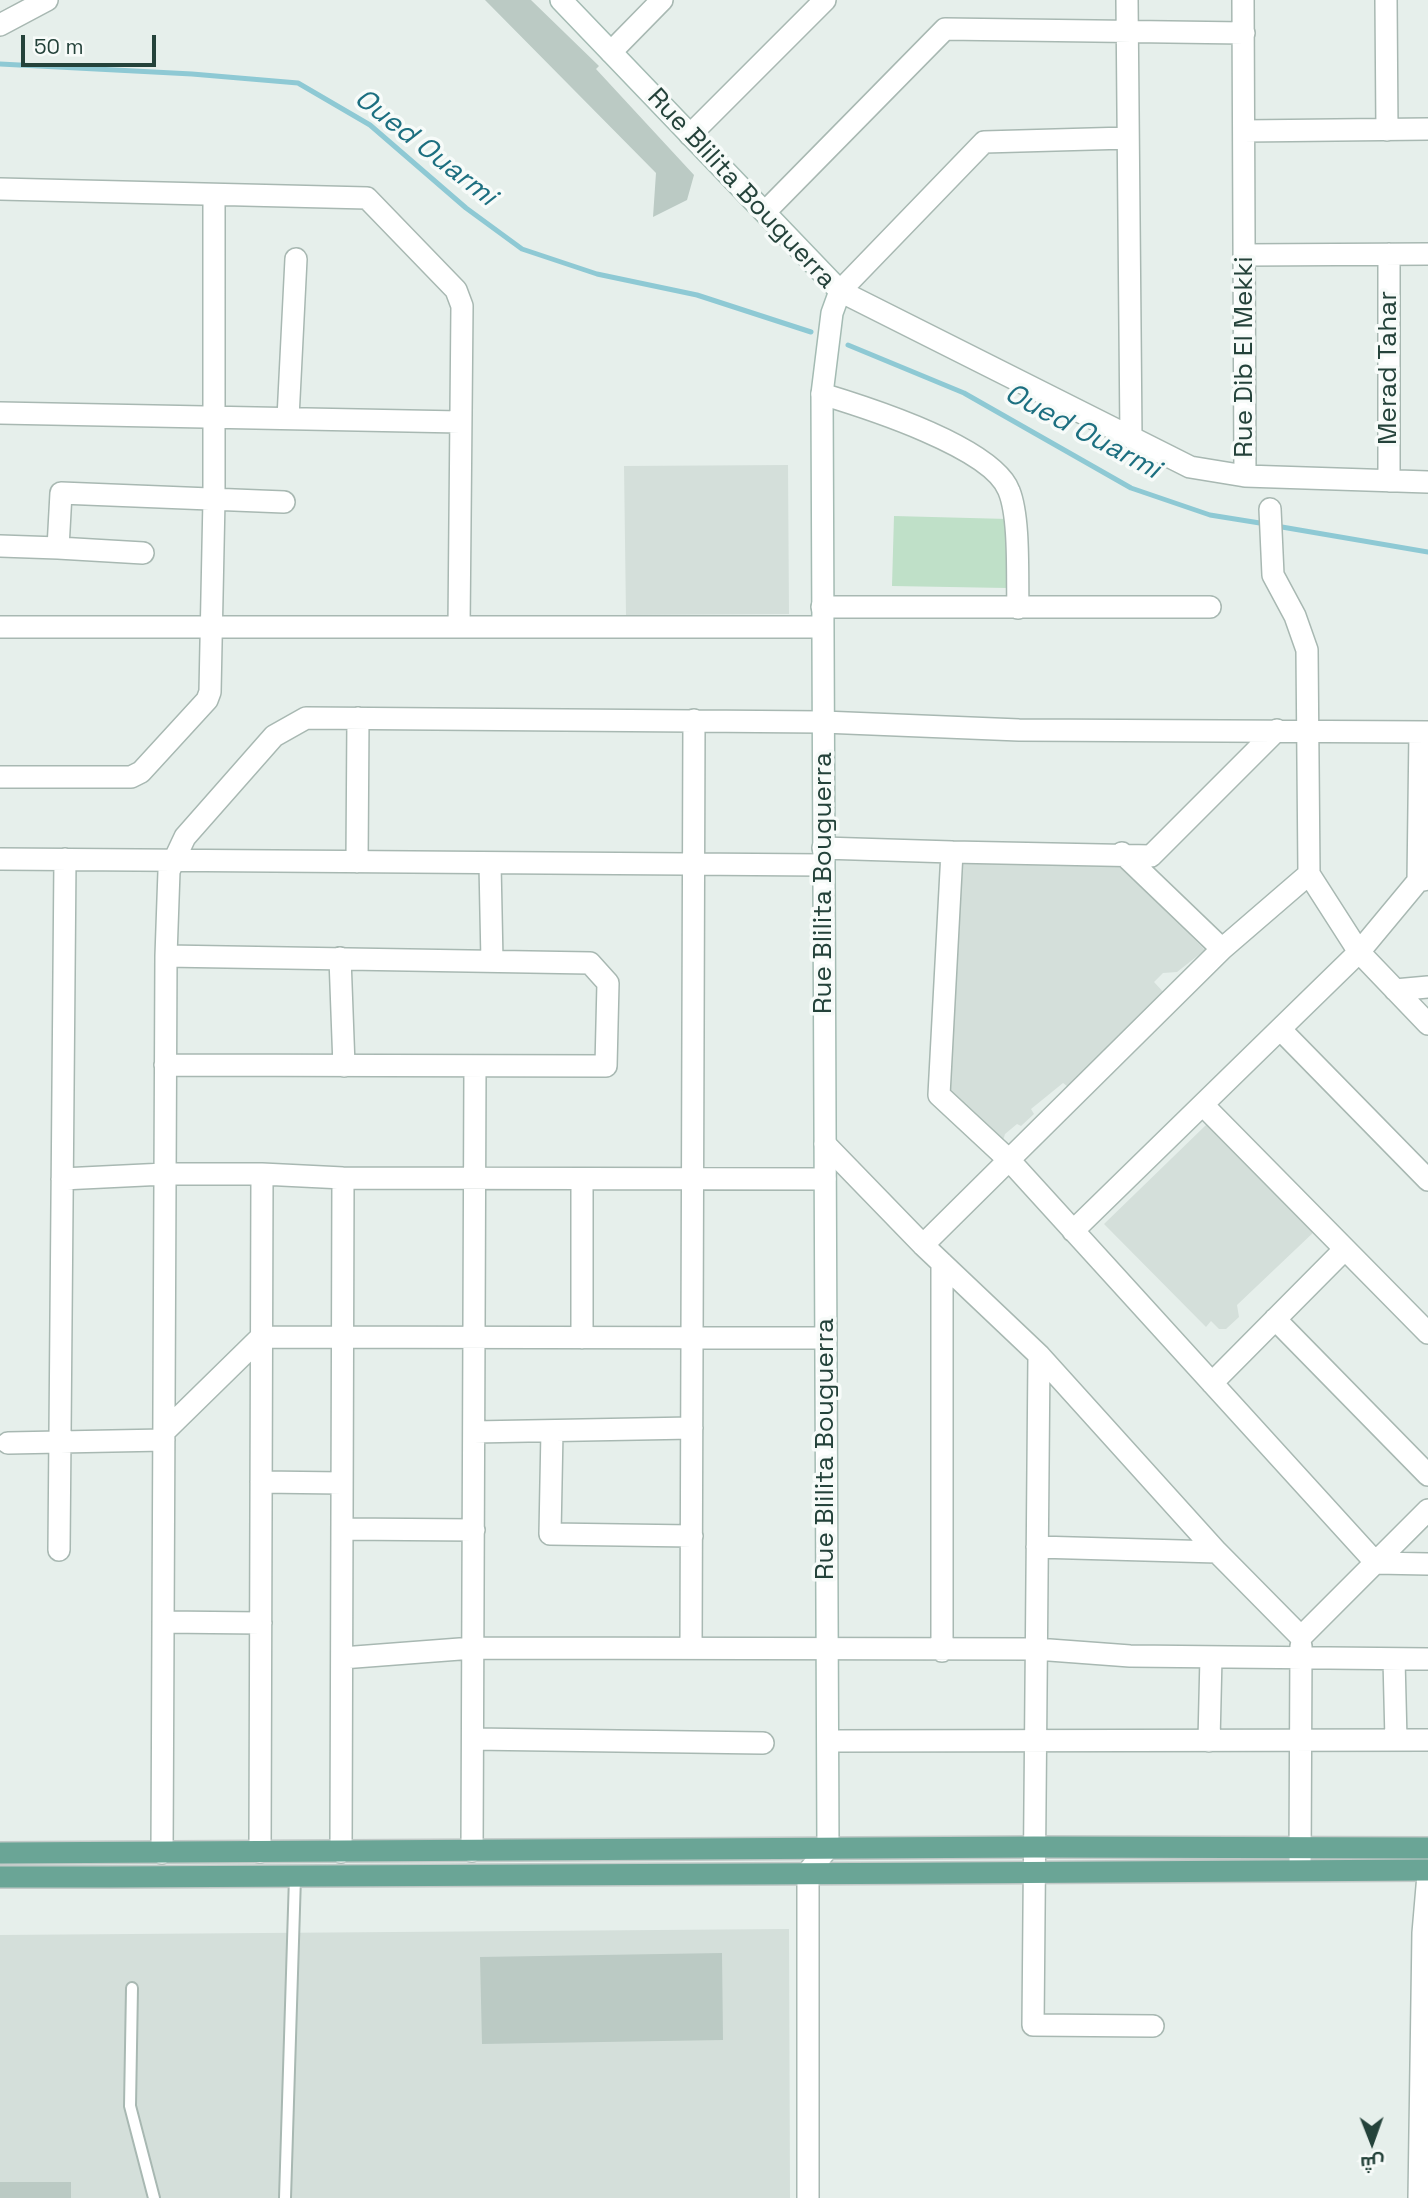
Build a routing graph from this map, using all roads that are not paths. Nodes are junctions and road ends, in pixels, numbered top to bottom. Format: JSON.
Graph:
{"nodes":[{"id":1,"x":47,"y":0,"type":"edge"},
{"id":2,"x":561,"y":0,"type":"edge"},
{"id":3,"x":662,"y":0,"type":"edge"},
{"id":4,"x":825,"y":0,"type":"edge"},
{"id":5,"x":1126,"y":0,"type":"edge"},
{"id":6,"x":1243,"y":0,"type":"edge"},
{"id":7,"x":1387,"y":0,"type":"edge"},
{"id":8,"x":0,"y":25,"type":"edge"},
{"id":9,"x":1127,"y":30,"type":"junction"},
{"id":10,"x":1244,"y":33,"type":"junction"},
{"id":11,"x":611,"y":52,"type":"junction"},
{"id":12,"x":1428,"y":129,"type":"edge"},
{"id":13,"x":1387,"y":130,"type":"junction"},
{"id":14,"x":1244,"y":131,"type":"junction"},
{"id":15,"x":690,"y":135,"type":"junction"},
{"id":16,"x":1128,"y":138,"type":"junction"},
{"id":17,"x":0,"y":189,"type":"edge"},
{"id":18,"x":214,"y":195,"type":"junction"},
{"id":19,"x":765,"y":212,"type":"junction"},
{"id":20,"x":1389,"y":254,"type":"junction"},
{"id":21,"x":1428,"y":254,"type":"edge"},
{"id":22,"x":1244,"y":255,"type":"junction"},
{"id":23,"x":296,"y":259,"type":"dead end"},
{"id":24,"x":840,"y":291,"type":"junction"},
{"id":25,"x":822,"y":394,"type":"junction"},
{"id":26,"x":0,"y":413,"type":"edge"},
{"id":27,"x":214,"y":416,"type":"junction"},
{"id":28,"x":289,"y":418,"type":"junction"},
{"id":29,"x":460,"y":422,"type":"junction"},
{"id":30,"x":1130,"y":437,"type":"junction"},
{"id":31,"x":1245,"y":476,"type":"junction"},
{"id":32,"x":1389,"y":481,"type":"junction"},
{"id":33,"x":1428,"y":482,"type":"edge"},
{"id":34,"x":214,"y":499,"type":"junction"},
{"id":35,"x":284,"y":502,"type":"dead end"},
{"id":36,"x":1270,"y":509,"type":"dead end"},
{"id":37,"x":0,"y":546,"type":"edge"},
{"id":38,"x":58,"y":548,"type":"junction"},
{"id":39,"x":143,"y":553,"type":"dead end"},
{"id":40,"x":1210,"y":607,"type":"dead end"},
{"id":41,"x":1018,"y":608,"type":"junction"},
{"id":42,"x":822,"y":617,"type":"junction"},
{"id":43,"x":213,"y":626,"type":"junction"},
{"id":44,"x":0,"y":627,"type":"edge"},
{"id":45,"x":459,"y":627,"type":"junction"},
{"id":46,"x":358,"y":718,"type":"junction"},
{"id":47,"x":694,"y":720,"type":"junction"},
{"id":48,"x":823,"y":722,"type":"junction"},
{"id":49,"x":1277,"y":730,"type":"junction"},
{"id":50,"x":1308,"y":730,"type":"junction"},
{"id":51,"x":1424,"y":732,"type":"edge"},
{"id":52,"x":0,"y":777,"type":"edge"},
{"id":53,"x":952,"y":852,"type":"junction"},
{"id":54,"x":823,"y":857,"type":"junction"},
{"id":55,"x":0,"y":859,"type":"edge"},
{"id":56,"x":65,"y":859,"type":"junction"},
{"id":57,"x":174,"y":859,"type":"junction"},
{"id":58,"x":357,"y":862,"type":"junction"},
{"id":59,"x":1144,"y":862,"type":"junction"},
{"id":60,"x":490,"y":864,"type":"junction"},
{"id":61,"x":694,"y":867,"type":"junction"},
{"id":62,"x":1309,"y":874,"type":"junction"},
{"id":63,"x":1423,"y":880,"type":"edge"},
{"id":64,"x":1222,"y":948,"type":"junction"},
{"id":65,"x":1359,"y":952,"type":"junction"},
{"id":66,"x":166,"y":956,"type":"junction"},
{"id":67,"x":340,"y":958,"type":"junction"},
{"id":68,"x":492,"y":961,"type":"junction"},
{"id":69,"x":1428,"y":987,"type":"edge"},
{"id":70,"x":1395,"y":990,"type":"junction"},
{"id":71,"x":1428,"y":1024,"type":"edge"},
{"id":72,"x":1280,"y":1030,"type":"junction"},
{"id":73,"x":165,"y":1065,"type":"junction"},
{"id":74,"x":344,"y":1066,"type":"junction"},
{"id":75,"x":475,"y":1066,"type":"junction"},
{"id":76,"x":1203,"y":1105,"type":"junction"},
{"id":77,"x":825,"y":1144,"type":"junction"},
{"id":78,"x":1010,"y":1161,"type":"junction"},
{"id":79,"x":1425,"y":1171,"type":"edge"},
{"id":80,"x":165,"y":1174,"type":"junction"},
{"id":81,"x":262,"y":1174,"type":"junction"},
{"id":82,"x":343,"y":1178,"type":"junction"},
{"id":83,"x":62,"y":1179,"type":"junction"},
{"id":84,"x":475,"y":1179,"type":"junction"},
{"id":85,"x":583,"y":1179,"type":"junction"},
{"id":86,"x":693,"y":1179,"type":"junction"},
{"id":87,"x":825,"y":1179,"type":"junction"},
{"id":88,"x":1073,"y":1231,"type":"junction"},
{"id":89,"x":923,"y":1245,"type":"junction"},
{"id":90,"x":1345,"y":1249,"type":"junction"},
{"id":91,"x":942,"y":1263,"type":"junction"},
{"id":92,"x":1275,"y":1319,"type":"junction"},
{"id":93,"x":1428,"y":1333,"type":"edge"},
{"id":94,"x":261,"y":1337,"type":"junction"},
{"id":95,"x":343,"y":1337,"type":"junction"},
{"id":96,"x":474,"y":1338,"type":"junction"},
{"id":97,"x":582,"y":1338,"type":"junction"},
{"id":98,"x":692,"y":1338,"type":"junction"},
{"id":99,"x":826,"y":1338,"type":"junction"},
{"id":100,"x":1038,"y":1354,"type":"junction"},
{"id":101,"x":1212,"y":1383,"type":"junction"},
{"id":102,"x":692,"y":1428,"type":"junction"},
{"id":103,"x":552,"y":1431,"type":"junction"},
{"id":104,"x":474,"y":1432,"type":"junction"},
{"id":105,"x":164,"y":1436,"type":"junction"},
{"id":106,"x":8,"y":1443,"type":"dead end"},
{"id":107,"x":60,"y":1443,"type":"junction"},
{"id":108,"x":1428,"y":1475,"type":"edge"},
{"id":109,"x":261,"y":1482,"type":"junction"},
{"id":110,"x":342,"y":1483,"type":"junction"},
{"id":111,"x":1428,"y":1510,"type":"edge"},
{"id":112,"x":342,"y":1530,"type":"junction"},
{"id":113,"x":474,"y":1530,"type":"junction"},
{"id":114,"x":692,"y":1536,"type":"junction"},
{"id":115,"x":1037,"y":1547,"type":"junction"},
{"id":116,"x":59,"y":1550,"type":"dead end"},
{"id":117,"x":1217,"y":1552,"type":"junction"},
{"id":118,"x":1376,"y":1563,"type":"junction"},
{"id":119,"x":1428,"y":1564,"type":"edge"},
{"id":120,"x":163,"y":1622,"type":"junction"},
{"id":121,"x":261,"y":1623,"type":"junction"},
{"id":122,"x":1301,"y":1637,"type":"junction"},
{"id":123,"x":473,"y":1648,"type":"junction"},
{"id":124,"x":691,"y":1648,"type":"junction"},
{"id":125,"x":827,"y":1650,"type":"junction"},
{"id":126,"x":1036,"y":1650,"type":"junction"},
{"id":127,"x":942,"y":1651,"type":"junction"},
{"id":128,"x":1211,"y":1657,"type":"junction"},
{"id":129,"x":342,"y":1658,"type":"junction"},
{"id":130,"x":1394,"y":1659,"type":"junction"},
{"id":131,"x":1428,"y":1659,"type":"edge"},
{"id":132,"x":1302,"y":1660,"type":"junction"},
{"id":133,"x":473,"y":1739,"type":"junction"},
{"id":134,"x":1035,"y":1740,"type":"junction"},
{"id":135,"x":1396,"y":1740,"type":"junction"},
{"id":136,"x":1428,"y":1740,"type":"edge"},
{"id":137,"x":828,"y":1741,"type":"junction"},
{"id":138,"x":1209,"y":1741,"type":"junction"},
{"id":139,"x":1303,"y":1741,"type":"junction"},
{"id":140,"x":763,"y":1743,"type":"dead end"},
{"id":141,"x":1034,"y":1847,"type":"junction"},
{"id":142,"x":828,"y":1848,"type":"junction"},
{"id":143,"x":1428,"y":1848,"type":"edge"},
{"id":144,"x":1301,"y":1849,"type":"junction"},
{"id":145,"x":472,"y":1851,"type":"junction"},
{"id":146,"x":260,"y":1852,"type":"junction"},
{"id":147,"x":341,"y":1852,"type":"junction"},
{"id":148,"x":0,"y":1853,"type":"edge"},
{"id":149,"x":162,"y":1853,"type":"junction"},
{"id":150,"x":1300,"y":1870,"type":"junction"},
{"id":151,"x":1428,"y":1870,"type":"edge"},
{"id":152,"x":1034,"y":1871,"type":"junction"},
{"id":153,"x":808,"y":1872,"type":"junction"},
{"id":154,"x":1428,"y":1875,"type":"edge"},
{"id":155,"x":0,"y":1877,"type":"edge"},
{"id":156,"x":295,"y":1877,"type":"junction"},
{"id":157,"x":131,"y":1988,"type":"dead end"},
{"id":158,"x":1153,"y":2026,"type":"dead end"},
{"id":159,"x":154,"y":2198,"type":"edge"},
{"id":160,"x":285,"y":2198,"type":"edge"},
{"id":161,"x":808,"y":2198,"type":"edge"},
{"id":162,"x":1419,"y":2198,"type":"edge"}],
"edges":[{"from":1,"to":8,"type":"street"},
{"from":2,"to":11,"type":"street","name":"Rue Blilita Bouguerra"},
{"from":3,"to":11,"type":"street"},
{"from":4,"to":15,"type":"street"},
{"from":5,"to":9,"type":"street"},
{"from":6,"to":10,"type":"street","name":"Rue Dib El Mekki"},
{"from":7,"to":13,"type":"street"},
{"from":9,"to":10,"type":"street"},
{"from":9,"to":16,"type":"street"},
{"from":9,"to":19,"type":"street"},
{"from":10,"to":14,"type":"street","name":"Rue Dib El Mekki"},
{"from":11,"to":15,"type":"street","name":"Rue Blilita Bouguerra"},
{"from":12,"to":13,"type":"street"},
{"from":13,"to":14,"type":"street"},
{"from":14,"to":22,"type":"street","name":"Rue Dib El Mekki"},
{"from":15,"to":19,"type":"street","name":"Rue Blilita Bouguerra"},
{"from":16,"to":24,"type":"street"},
{"from":16,"to":30,"type":"street"},
{"from":17,"to":18,"type":"street"},
{"from":18,"to":27,"type":"street"},
{"from":18,"to":29,"type":"street"},
{"from":19,"to":24,"type":"street","name":"Rue Blilita Bouguerra"},
{"from":20,"to":21,"type":"street"},
{"from":20,"to":22,"type":"street"},
{"from":20,"to":32,"type":"street","name":"Merad Tahar"},
{"from":22,"to":31,"type":"street","name":"Rue Dib El Mekki"},
{"from":23,"to":28,"type":"street"},
{"from":24,"to":25,"type":"street","name":"Rue Blilita Bouguerra"},
{"from":24,"to":30,"type":"street","name":"Rue Dib El Mekki"},
{"from":25,"to":41,"type":"street"},
{"from":25,"to":42,"type":"street","name":"Rue Blilita Bouguerra"},
{"from":26,"to":27,"type":"street"},
{"from":27,"to":28,"type":"street"},
{"from":27,"to":34,"type":"street"},
{"from":28,"to":29,"type":"street"},
{"from":29,"to":45,"type":"street"},
{"from":30,"to":31,"type":"street","name":"Rue Dib El Mekki"},
{"from":31,"to":32,"type":"street"},
{"from":32,"to":33,"type":"street"},
{"from":34,"to":35,"type":"street"},
{"from":34,"to":38,"type":"street"},
{"from":34,"to":43,"type":"street"},
{"from":36,"to":50,"type":"street"},
{"from":37,"to":38,"type":"street"},
{"from":38,"to":39,"type":"street"},
{"from":40,"to":41,"type":"street"},
{"from":41,"to":42,"type":"street"},
{"from":42,"to":45,"type":"street"},
{"from":42,"to":48,"type":"street","name":"Rue Blilita Bouguerra"},
{"from":43,"to":44,"type":"street"},
{"from":43,"to":45,"type":"street"},
{"from":43,"to":52,"type":"street"},
{"from":46,"to":47,"type":"street"},
{"from":46,"to":57,"type":"street"},
{"from":46,"to":58,"type":"street"},
{"from":47,"to":48,"type":"street"},
{"from":47,"to":61,"type":"street"},
{"from":48,"to":49,"type":"street"},
{"from":48,"to":54,"type":"street","name":"Rue Blilita Bouguerra"},
{"from":49,"to":50,"type":"street"},
{"from":49,"to":59,"type":"street"},
{"from":50,"to":51,"type":"street"},
{"from":50,"to":62,"type":"street"},
{"from":51,"to":63,"type":"street"},
{"from":53,"to":54,"type":"street"},
{"from":53,"to":59,"type":"street"},
{"from":53,"to":78,"type":"street"},
{"from":54,"to":61,"type":"street"},
{"from":54,"to":77,"type":"street","name":"Rue Blilita Bouguerra"},
{"from":55,"to":56,"type":"street"},
{"from":56,"to":57,"type":"street"},
{"from":56,"to":83,"type":"street"},
{"from":57,"to":58,"type":"street"},
{"from":57,"to":66,"type":"street"},
{"from":58,"to":60,"type":"street"},
{"from":59,"to":64,"type":"street"},
{"from":60,"to":61,"type":"street"},
{"from":60,"to":68,"type":"street"},
{"from":61,"to":86,"type":"street"},
{"from":62,"to":64,"type":"street"},
{"from":62,"to":65,"type":"street"},
{"from":63,"to":65,"type":"street"},
{"from":64,"to":78,"type":"street"},
{"from":65,"to":70,"type":"street"},
{"from":65,"to":72,"type":"street"},
{"from":66,"to":67,"type":"street"},
{"from":66,"to":73,"type":"street"},
{"from":67,"to":68,"type":"street"},
{"from":67,"to":74,"type":"street"},
{"from":68,"to":75,"type":"street"},
{"from":69,"to":70,"type":"street"},
{"from":70,"to":71,"type":"street"},
{"from":72,"to":76,"type":"street"},
{"from":72,"to":79,"type":"street"},
{"from":73,"to":74,"type":"street"},
{"from":73,"to":80,"type":"street"},
{"from":74,"to":75,"type":"street"},
{"from":75,"to":84,"type":"street"},
{"from":76,"to":88,"type":"street"},
{"from":76,"to":90,"type":"street"},
{"from":77,"to":87,"type":"street","name":"Rue Blilita Bouguerra"},
{"from":77,"to":89,"type":"street"},
{"from":78,"to":88,"type":"street"},
{"from":78,"to":89,"type":"street"},
{"from":80,"to":81,"type":"street"},
{"from":80,"to":83,"type":"street"},
{"from":80,"to":105,"type":"street"},
{"from":81,"to":82,"type":"street"},
{"from":81,"to":94,"type":"street"},
{"from":82,"to":84,"type":"street"},
{"from":82,"to":95,"type":"street"},
{"from":83,"to":107,"type":"street"},
{"from":84,"to":85,"type":"street"},
{"from":84,"to":96,"type":"street"},
{"from":85,"to":86,"type":"street"},
{"from":85,"to":97,"type":"street"},
{"from":86,"to":87,"type":"street"},
{"from":86,"to":98,"type":"street"},
{"from":87,"to":99,"type":"street","name":"Rue Blilita Bouguerra"},
{"from":88,"to":101,"type":"street"},
{"from":89,"to":91,"type":"street"},
{"from":90,"to":92,"type":"street"},
{"from":90,"to":93,"type":"street"},
{"from":91,"to":100,"type":"street"},
{"from":91,"to":127,"type":"street"},
{"from":92,"to":101,"type":"street"},
{"from":92,"to":108,"type":"street"},
{"from":94,"to":95,"type":"street"},
{"from":94,"to":105,"type":"street"},
{"from":94,"to":109,"type":"street"},
{"from":95,"to":96,"type":"street"},
{"from":95,"to":110,"type":"street"},
{"from":96,"to":97,"type":"street"},
{"from":96,"to":104,"type":"street"},
{"from":97,"to":98,"type":"street"},
{"from":98,"to":99,"type":"street"},
{"from":98,"to":102,"type":"street"},
{"from":99,"to":125,"type":"street","name":"Rue Blilita Bouguerra"},
{"from":100,"to":115,"type":"street"},
{"from":100,"to":117,"type":"street"},
{"from":101,"to":118,"type":"street"},
{"from":102,"to":103,"type":"street"},
{"from":102,"to":114,"type":"street"},
{"from":103,"to":104,"type":"street"},
{"from":103,"to":114,"type":"street"},
{"from":104,"to":113,"type":"street"},
{"from":105,"to":107,"type":"street"},
{"from":105,"to":120,"type":"street"},
{"from":106,"to":107,"type":"street"},
{"from":107,"to":116,"type":"street"},
{"from":109,"to":110,"type":"street"},
{"from":109,"to":121,"type":"street"},
{"from":110,"to":112,"type":"street"},
{"from":111,"to":118,"type":"street"},
{"from":112,"to":113,"type":"street"},
{"from":112,"to":129,"type":"street"},
{"from":113,"to":123,"type":"street"},
{"from":114,"to":124,"type":"street"},
{"from":115,"to":117,"type":"street"},
{"from":115,"to":126,"type":"street"},
{"from":117,"to":122,"type":"street"},
{"from":118,"to":119,"type":"street"},
{"from":118,"to":122,"type":"street"},
{"from":120,"to":121,"type":"street"},
{"from":120,"to":149,"type":"street"},
{"from":121,"to":146,"type":"street"},
{"from":122,"to":132,"type":"street"},
{"from":123,"to":124,"type":"street"},
{"from":123,"to":129,"type":"street"},
{"from":123,"to":133,"type":"street"},
{"from":124,"to":125,"type":"street"},
{"from":125,"to":127,"type":"street"},
{"from":125,"to":137,"type":"street","name":"Rue Blilita Bouguerra"},
{"from":126,"to":127,"type":"street"},
{"from":126,"to":128,"type":"street"},
{"from":126,"to":134,"type":"street"},
{"from":128,"to":132,"type":"street"},
{"from":128,"to":138,"type":"street"},
{"from":129,"to":147,"type":"street"},
{"from":130,"to":131,"type":"street"},
{"from":130,"to":132,"type":"street"},
{"from":130,"to":135,"type":"street"},
{"from":132,"to":139,"type":"street"},
{"from":133,"to":140,"type":"street"},
{"from":133,"to":145,"type":"street"},
{"from":134,"to":137,"type":"street"},
{"from":134,"to":138,"type":"street"},
{"from":134,"to":141,"type":"street"},
{"from":135,"to":136,"type":"street"},
{"from":135,"to":139,"type":"street"},
{"from":137,"to":142,"type":"street","name":"Rue Blilita Bouguerra"},
{"from":138,"to":139,"type":"street"},
{"from":139,"to":144,"type":"street"},
{"from":141,"to":142,"type":"main road"},
{"from":141,"to":144,"type":"main road"},
{"from":141,"to":152,"type":"street"},
{"from":142,"to":145,"type":"main road"},
{"from":142,"to":153,"type":"street"},
{"from":143,"to":144,"type":"main road"},
{"from":144,"to":150,"type":"street"},
{"from":145,"to":147,"type":"main road"},
{"from":146,"to":147,"type":"main road"},
{"from":146,"to":149,"type":"main road"},
{"from":148,"to":149,"type":"main road"},
{"from":150,"to":151,"type":"main road"},
{"from":150,"to":152,"type":"main road"},
{"from":152,"to":153,"type":"main road"},
{"from":152,"to":158,"type":"street"},
{"from":153,"to":156,"type":"main road"},
{"from":153,"to":161,"type":"street"},
{"from":154,"to":162,"type":"street"},
{"from":155,"to":156,"type":"main road"},
{"from":156,"to":160,"type":"lane"},
{"from":157,"to":159,"type":"lane"}]}
